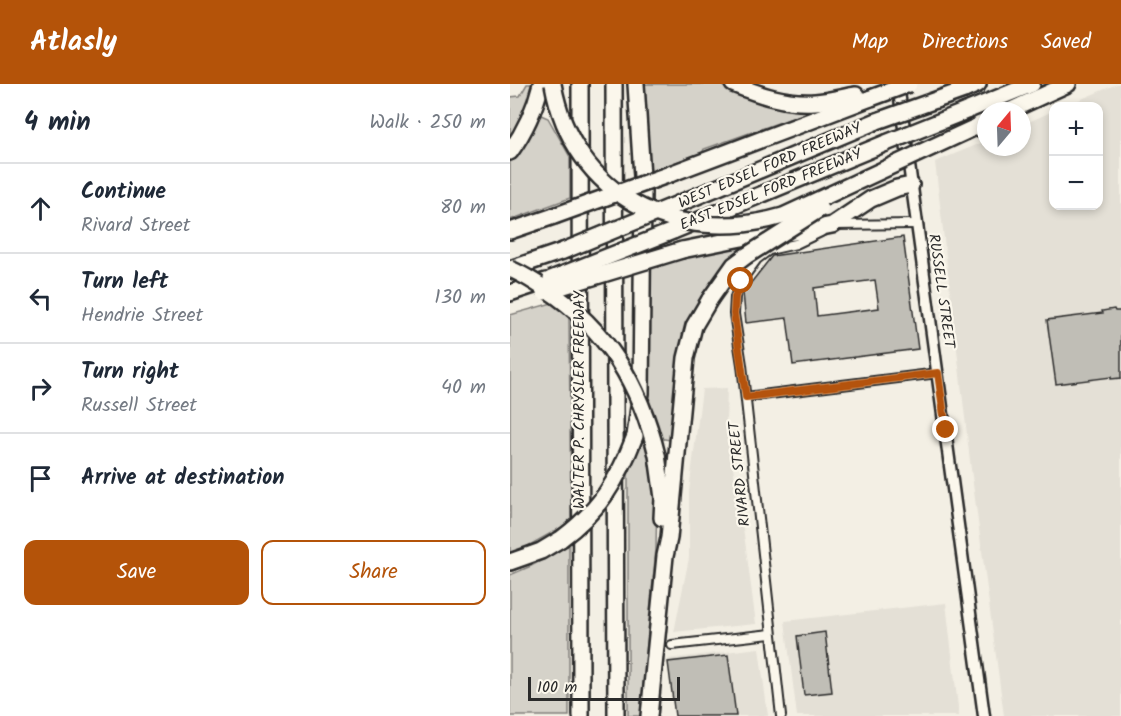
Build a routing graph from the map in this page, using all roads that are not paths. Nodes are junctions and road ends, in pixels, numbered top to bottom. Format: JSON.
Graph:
{"nodes":[{"id":1,"x":541,"y":84,"type":"edge"},
{"id":2,"x":553,"y":84,"type":"edge"},
{"id":3,"x":580,"y":84,"type":"edge"},
{"id":4,"x":614,"y":84,"type":"edge"},
{"id":5,"x":636,"y":84,"type":"edge"},
{"id":6,"x":733,"y":84,"type":"edge"},
{"id":7,"x":897,"y":84,"type":"edge"},
{"id":8,"x":909,"y":84,"type":"edge"},
{"id":9,"x":1032,"y":84,"type":"edge"},
{"id":10,"x":1068,"y":84,"type":"edge"},
{"id":11,"x":971,"y":87,"type":"edge"},
{"id":12,"x":1029,"y":102,"type":"edge"},
{"id":13,"x":825,"y":108,"type":"junction"},
{"id":14,"x":977,"y":126,"type":"edge"},
{"id":15,"x":510,"y":152,"type":"edge"},
{"id":16,"x":881,"y":172,"type":"junction"},
{"id":17,"x":911,"y":186,"type":"junction"},
{"id":18,"x":917,"y":224,"type":"junction"},
{"id":19,"x":832,"y":225,"type":"junction"},
{"id":20,"x":510,"y":231,"type":"edge"},
{"id":21,"x":510,"y":269,"type":"edge"},
{"id":22,"x":510,"y":293,"type":"edge"},
{"id":23,"x":938,"y":373,"type":"junction"},
{"id":24,"x":746,"y":397,"type":"junction"},
{"id":25,"x":665,"y":556,"type":"junction"},
{"id":26,"x":510,"y":562,"type":"edge"},
{"id":27,"x":771,"y":634,"type":"junction"},
{"id":28,"x":672,"y":645,"type":"dead end"},
{"id":29,"x":581,"y":716,"type":"edge"},
{"id":30,"x":616,"y":716,"type":"edge"},
{"id":31,"x":649,"y":716,"type":"edge"},
{"id":32,"x":781,"y":716,"type":"edge"},
{"id":33,"x":984,"y":716,"type":"edge"}],
"edges":[{"from":1,"to":15,"type":"highway"},
{"from":2,"to":16,"type":"highway","bridge":true},
{"from":3,"to":29,"type":"highway","name":"WALTER P. CHRYSLER FREEWAY"},
{"from":4,"to":30,"type":"highway"},
{"from":5,"to":26,"type":"highway","bridge":true},
{"from":6,"to":13,"type":"highway"},
{"from":7,"to":17,"type":"street","name":"RUSSELL STREET"},
{"from":8,"to":13,"type":"highway","bridge":true},
{"from":9,"to":22,"type":"highway","name":"EAST EDSEL FORD FREEWAY","bridge":true},
{"from":10,"to":12,"type":"highway"},
{"from":11,"to":21,"type":"highway","name":"WEST EDSEL FORD FREEWAY","bridge":true},
{"from":13,"to":20,"type":"highway","bridge":true},
{"from":14,"to":16,"type":"highway","bridge":true},
{"from":16,"to":25,"type":"highway","bridge":true},
{"from":17,"to":18,"type":"street","name":"RUSSELL STREET"},
{"from":17,"to":19,"type":"highway"},
{"from":18,"to":19,"type":"street"},
{"from":18,"to":23,"type":"street","name":"RUSSELL STREET"},
{"from":19,"to":22,"type":"highway","bridge":true},
{"from":19,"to":24,"type":"street","name":"RIVARD STREET"},
{"from":21,"to":25,"type":"highway","bridge":true},
{"from":23,"to":24,"type":"street"},
{"from":23,"to":33,"type":"street","name":"RUSSELL STREET"},
{"from":24,"to":27,"type":"street","name":"RIVARD STREET"},
{"from":25,"to":31,"type":"highway"},
{"from":27,"to":28,"type":"street"},
{"from":27,"to":32,"type":"street","name":"RIVARD STREET"}]}
